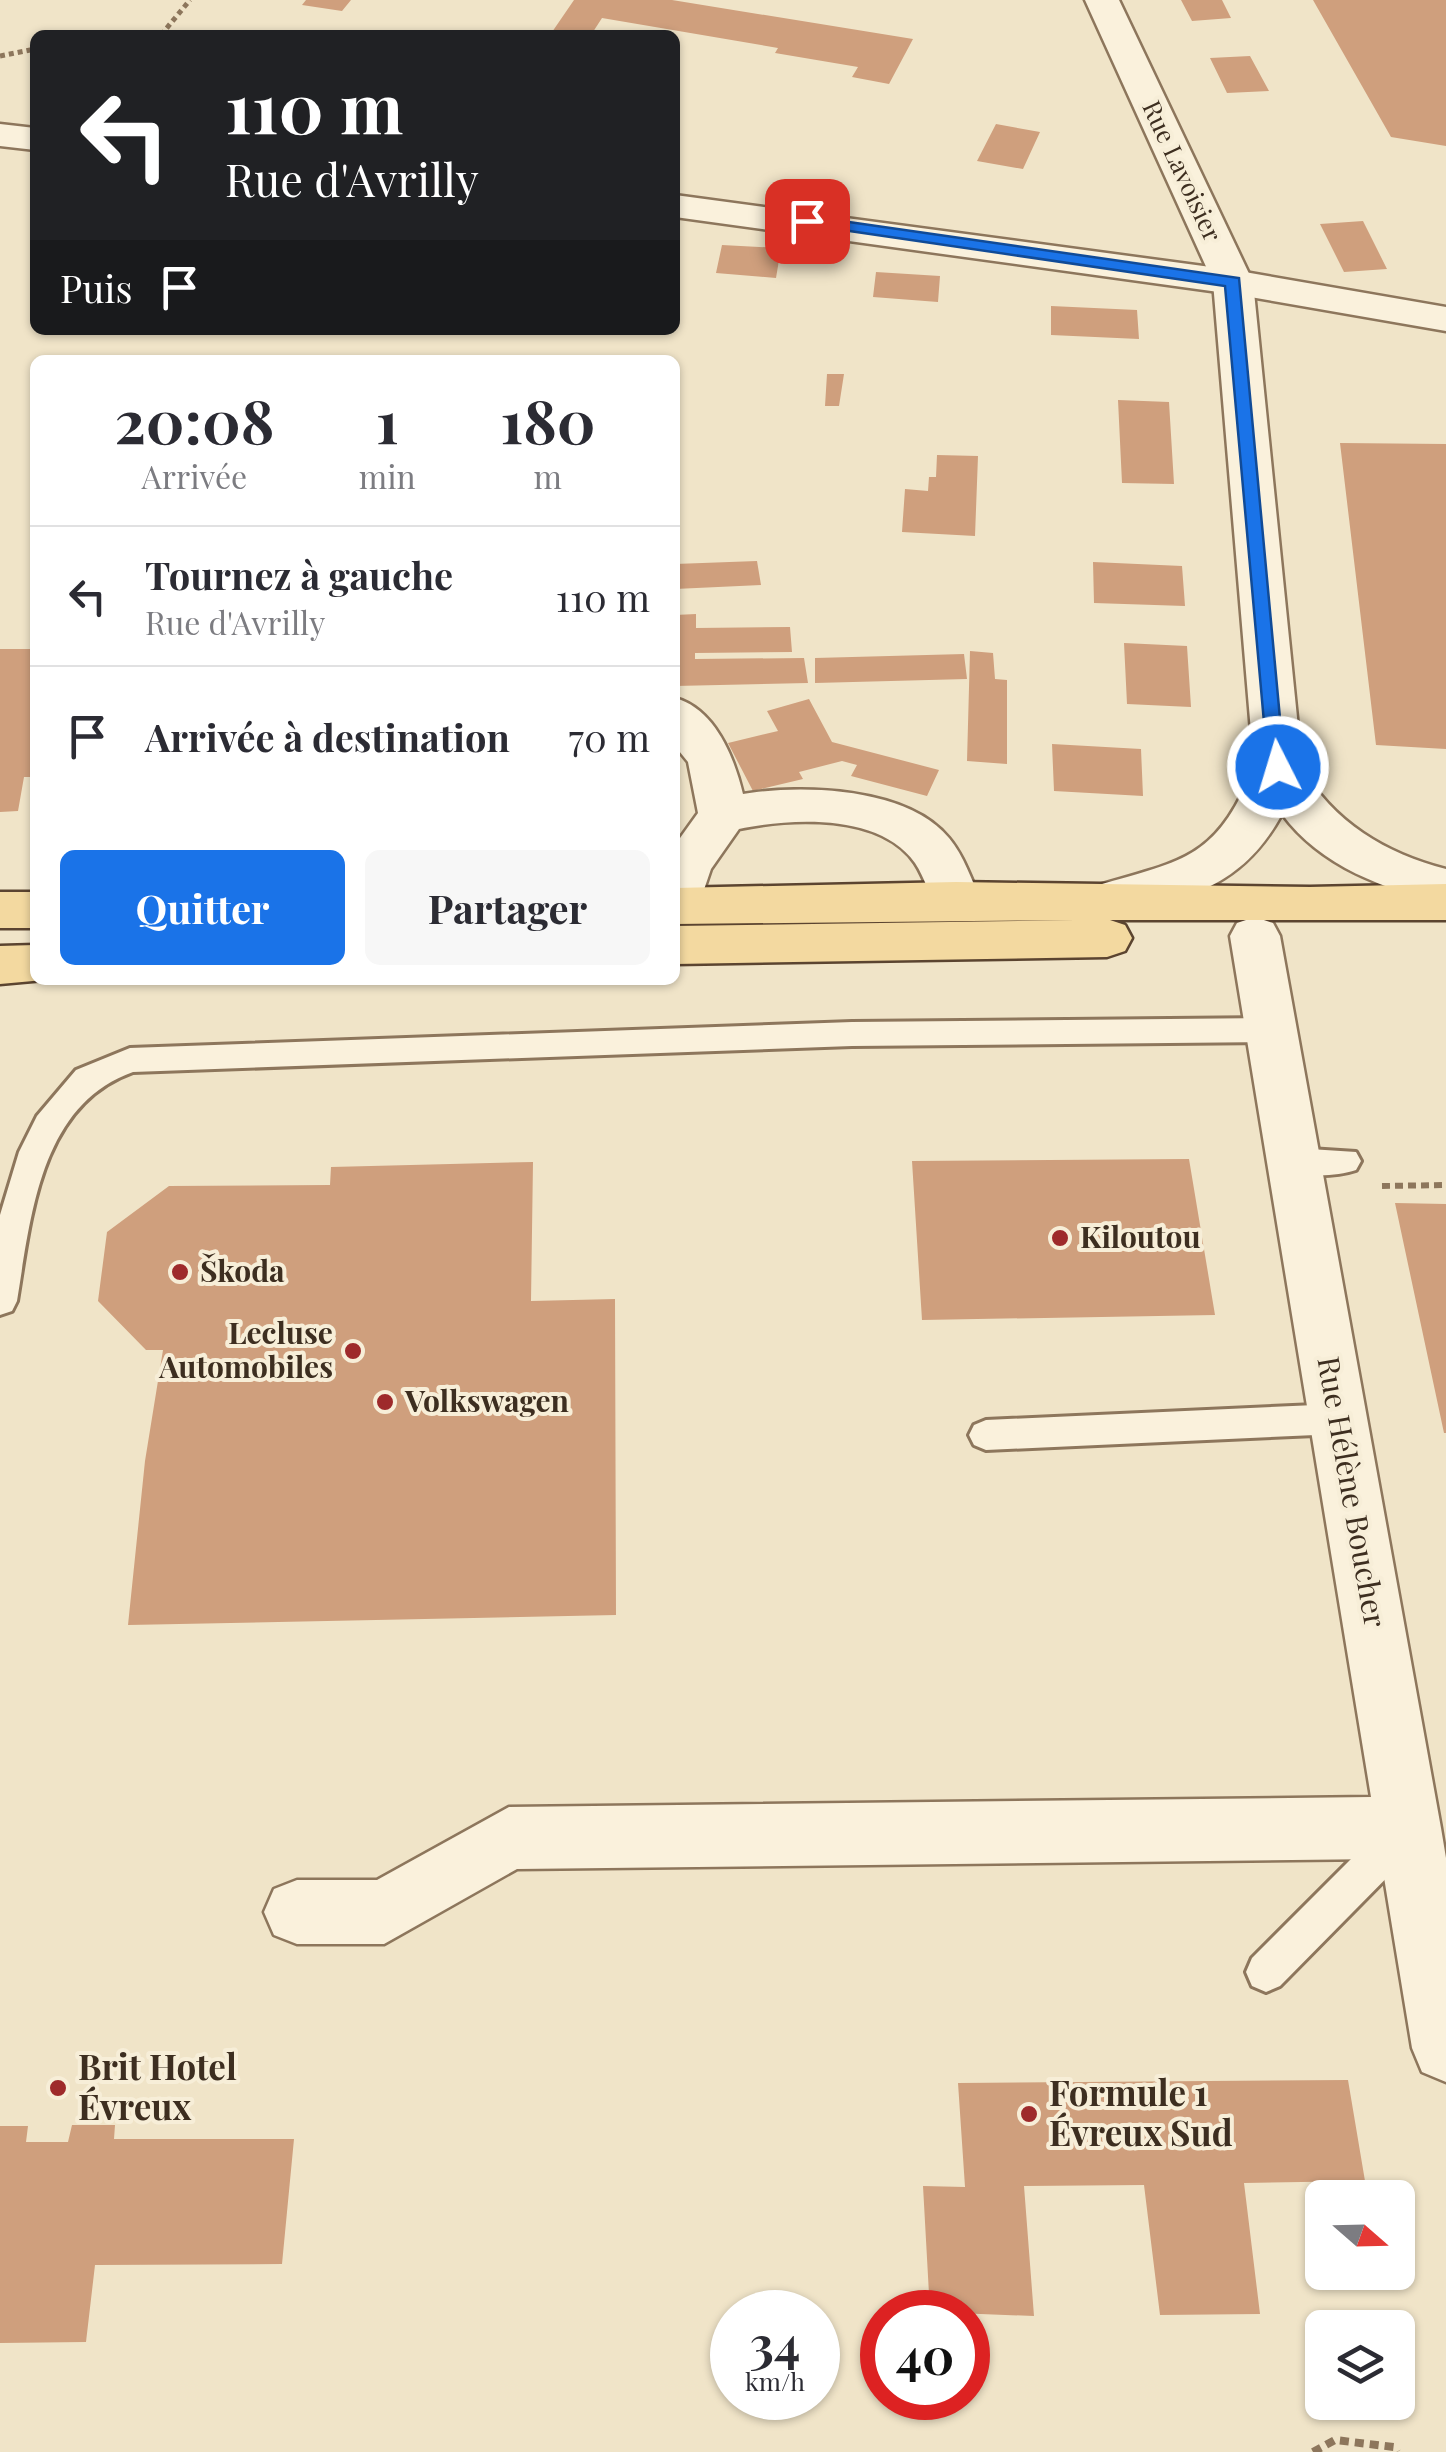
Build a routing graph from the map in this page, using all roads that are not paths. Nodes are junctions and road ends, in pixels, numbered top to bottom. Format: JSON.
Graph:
{"nodes":[{"id":1,"x":1102,"y":0,"type":"edge"},
{"id":2,"x":0,"y":135,"type":"edge"},
{"id":3,"x":30,"y":138,"type":"edge"},
{"id":4,"x":680,"y":207,"type":"edge"},
{"id":5,"x":1233,"y":282,"type":"junction"},
{"id":6,"x":1446,"y":319,"type":"edge"},
{"id":7,"x":680,"y":720,"type":"edge"},
{"id":8,"x":1278,"y":767,"type":"junction"},
{"id":9,"x":723,"y":816,"type":"junction"},
{"id":10,"x":1446,"y":886,"type":"edge"},
{"id":11,"x":680,"y":891,"type":"edge"},
{"id":12,"x":956,"y":900,"type":"junction"},
{"id":13,"x":1107,"y":901,"type":"junction"},
{"id":14,"x":1446,"y":902,"type":"edge"},
{"id":15,"x":680,"y":906,"type":"edge"},
{"id":16,"x":0,"y":910,"type":"edge"},
{"id":17,"x":30,"y":910,"type":"edge"},
{"id":18,"x":1446,"y":934,"type":"edge"},
{"id":19,"x":1255,"y":936,"type":"junction"},
{"id":20,"x":680,"y":945,"type":"edge"},
{"id":21,"x":30,"y":964,"type":"edge"},
{"id":22,"x":0,"y":965,"type":"edge"},
{"id":23,"x":1271,"y":1030,"type":"junction"},
{"id":24,"x":0,"y":1301,"type":"edge"},
{"id":25,"x":1338,"y":1419,"type":"junction"},
{"id":26,"x":986,"y":1436,"type":"dead end"},
{"id":27,"x":1408,"y":1828,"type":"junction"},
{"id":28,"x":1434,"y":1906,"type":"edge"},
{"id":29,"x":297,"y":1912,"type":"dead end"},
{"id":30,"x":1266,"y":1972,"type":"dead end"},
{"id":31,"x":1446,"y":2048,"type":"edge"}],
"edges":[{"from":1,"to":5,"type":"street","name":"Rue Lavoisier"},
{"from":2,"to":3,"type":"street"},
{"from":4,"to":5,"type":"street"},
{"from":5,"to":6,"type":"street"},
{"from":5,"to":8,"type":"street","name":"Rue Lavoisier"},
{"from":7,"to":9,"type":"street"},
{"from":8,"to":10,"type":"street","name":"Rue Lavoisier"},
{"from":8,"to":13,"type":"street","name":"Rue Lavoisier"},
{"from":9,"to":11,"type":"street"},
{"from":9,"to":12,"type":"street"},
{"from":12,"to":13,"type":"main road"},
{"from":12,"to":15,"type":"main road"},
{"from":13,"to":14,"type":"main road"},
{"from":16,"to":17,"type":"main road"},
{"from":18,"to":19,"type":"main road"},
{"from":19,"to":20,"type":"main road"},
{"from":19,"to":23,"type":"street","name":"Rue Hélène Boucher"},
{"from":21,"to":22,"type":"main road"},
{"from":23,"to":24,"type":"lane"},
{"from":23,"to":25,"type":"street","name":"Rue Hélène Boucher"},
{"from":25,"to":26,"type":"lane"},
{"from":25,"to":27,"type":"street","name":"Rue Hélène Boucher"},
{"from":27,"to":28,"type":"street","name":"Rue Hélène Boucher"},
{"from":27,"to":29,"type":"street"},
{"from":27,"to":30,"type":"lane"},
{"from":28,"to":31,"type":"street","name":"Rue Hélène Boucher"}]}
